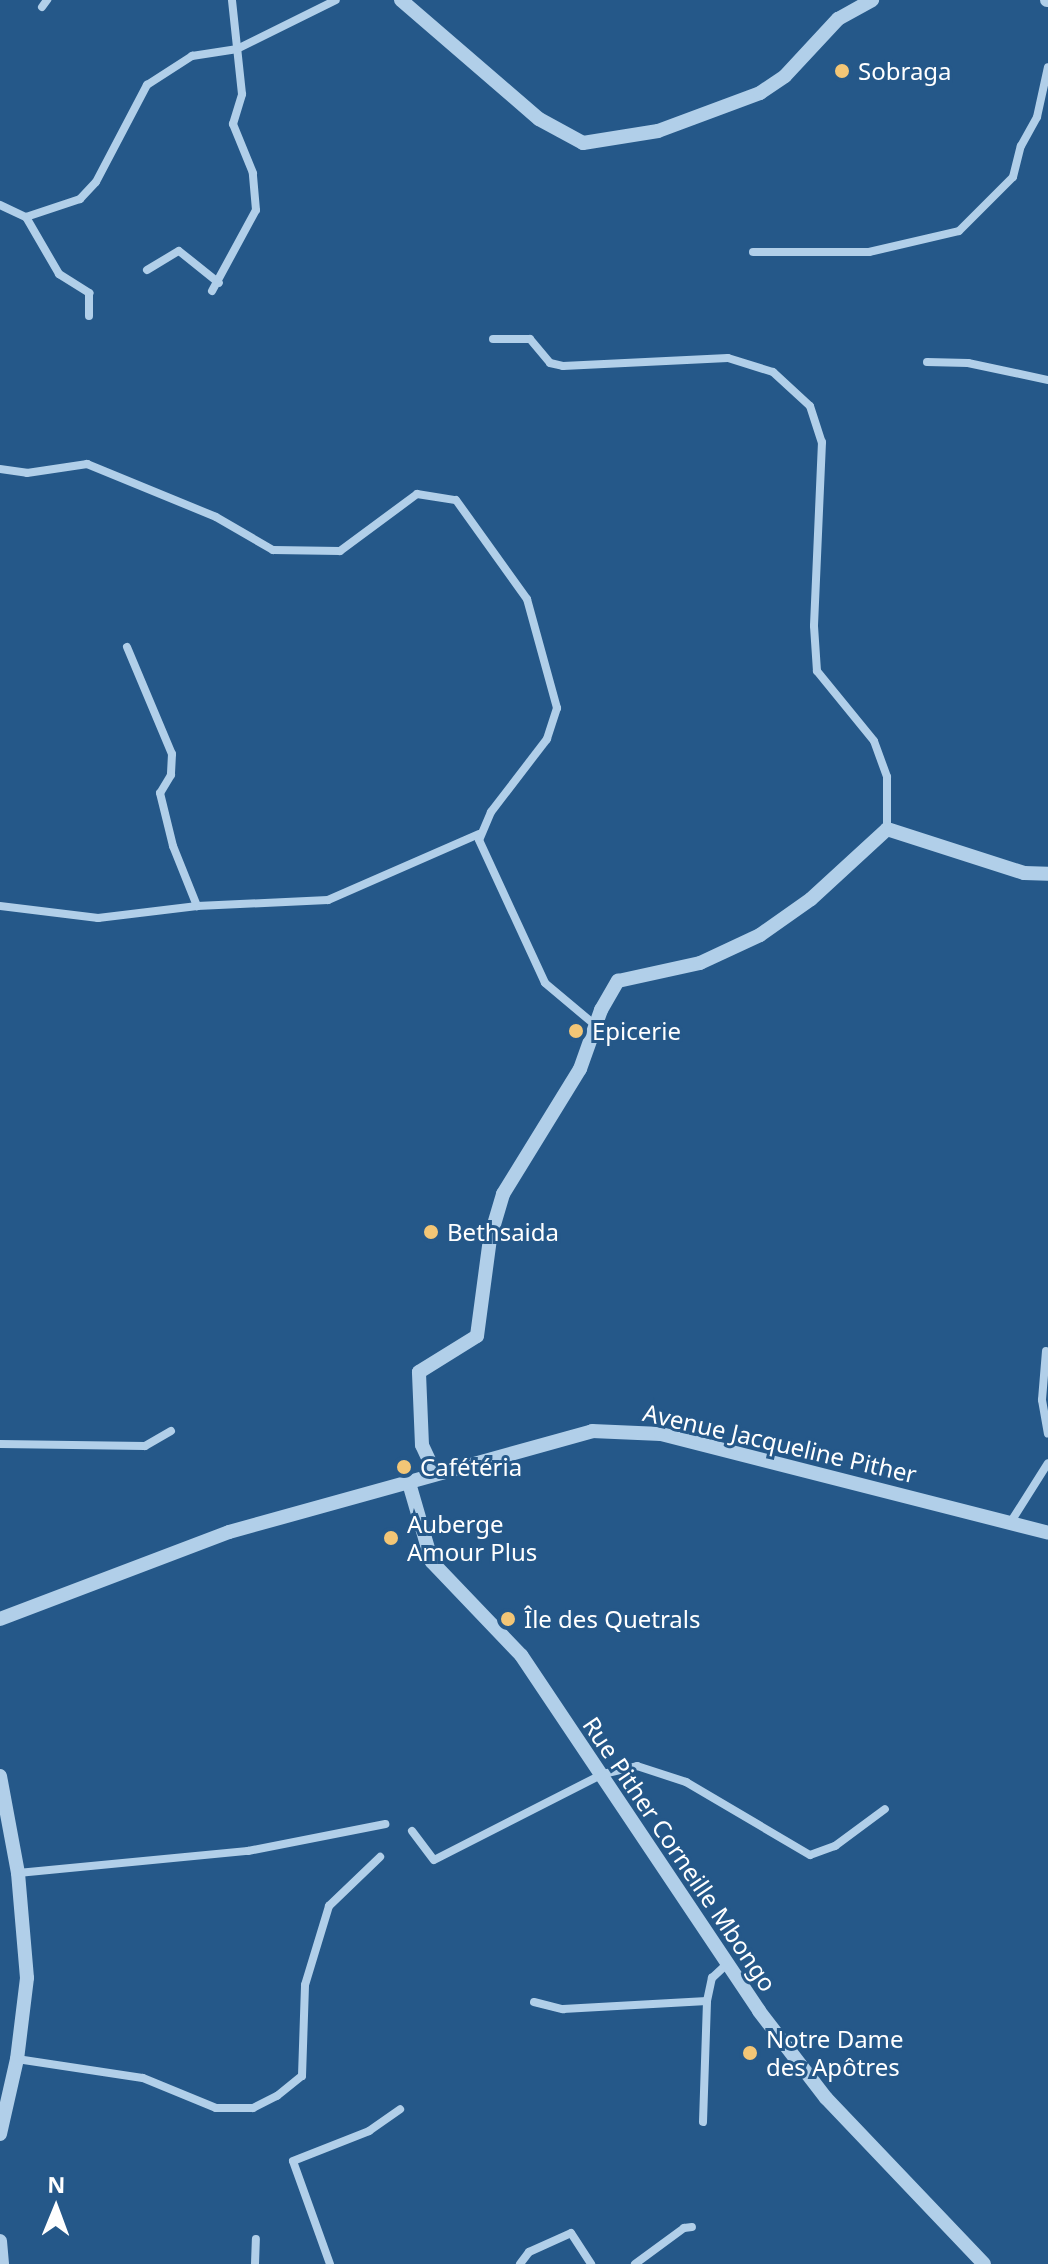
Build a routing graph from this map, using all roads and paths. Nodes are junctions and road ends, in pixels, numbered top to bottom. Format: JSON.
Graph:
{"nodes":[{"id":1,"x":232,"y":0,"type":"edge"},
{"id":2,"x":336,"y":0,"type":"edge"},
{"id":3,"x":401,"y":0,"type":"edge"},
{"id":4,"x":872,"y":0,"type":"edge"},
{"id":5,"x":237,"y":49,"type":"junction"},
{"id":6,"x":1048,"y":67,"type":"edge"},
{"id":7,"x":0,"y":205,"type":"edge"},
{"id":8,"x":26,"y":217,"type":"junction"},
{"id":9,"x":753,"y":252,"type":"dead end"},
{"id":10,"x":147,"y":270,"type":"dead end"},
{"id":11,"x":219,"y":283,"type":"junction"},
{"id":12,"x":212,"y":291,"type":"dead end"},
{"id":13,"x":89,"y":316,"type":"dead end"},
{"id":14,"x":493,"y":339,"type":"dead end"},
{"id":15,"x":927,"y":362,"type":"dead end"},
{"id":16,"x":1048,"y":380,"type":"edge"},
{"id":17,"x":0,"y":469,"type":"edge"},
{"id":18,"x":127,"y":647,"type":"dead end"},
{"id":19,"x":887,"y":829,"type":"junction"},
{"id":20,"x":479,"y":834,"type":"junction"},
{"id":21,"x":1048,"y":874,"type":"edge"},
{"id":22,"x":0,"y":906,"type":"edge"},
{"id":23,"x":197,"y":906,"type":"junction"},
{"id":24,"x":595,"y":1025,"type":"junction"},
{"id":25,"x":1046,"y":1351,"type":"edge"},
{"id":26,"x":171,"y":1431,"type":"dead end"},
{"id":27,"x":1048,"y":1433,"type":"edge"},
{"id":28,"x":0,"y":1444,"type":"edge"},
{"id":29,"x":1048,"y":1463,"type":"edge"},
{"id":30,"x":435,"y":1473,"type":"junction"},
{"id":31,"x":409,"y":1483,"type":"junction"},
{"id":32,"x":1012,"y":1520,"type":"junction"},
{"id":33,"x":1048,"y":1533,"type":"edge"},
{"id":34,"x":0,"y":1619,"type":"edge"},
{"id":35,"x":603,"y":1774,"type":"junction"},
{"id":36,"x":0,"y":1776,"type":"edge"},
{"id":37,"x":885,"y":1809,"type":"dead end"},
{"id":38,"x":385,"y":1824,"type":"dead end"},
{"id":39,"x":412,"y":1831,"type":"dead end"},
{"id":40,"x":380,"y":1857,"type":"dead end"},
{"id":41,"x":18,"y":1873,"type":"junction"},
{"id":42,"x":726,"y":1965,"type":"junction"},
{"id":43,"x":707,"y":2001,"type":"junction"},
{"id":44,"x":534,"y":2002,"type":"dead end"},
{"id":45,"x":17,"y":2059,"type":"junction"},
{"id":46,"x":400,"y":2109,"type":"dead end"},
{"id":47,"x":703,"y":2122,"type":"dead end"},
{"id":48,"x":0,"y":2134,"type":"edge"},
{"id":49,"x":692,"y":2227,"type":"dead end"},
{"id":50,"x":256,"y":2239,"type":"dead end"},
{"id":51,"x":0,"y":2241,"type":"edge"},
{"id":52,"x":2,"y":2264,"type":"edge"},
{"id":53,"x":255,"y":2264,"type":"edge"},
{"id":54,"x":330,"y":2264,"type":"edge"},
{"id":55,"x":520,"y":2264,"type":"edge"},
{"id":56,"x":591,"y":2264,"type":"edge"},
{"id":57,"x":635,"y":2264,"type":"edge"},
{"id":58,"x":984,"y":2264,"type":"edge"}],
"edges":[{"from":1,"to":5,"type":"street"},
{"from":2,"to":5,"type":"street"},
{"from":3,"to":4,"type":"street"},
{"from":5,"to":8,"type":"street"},
{"from":5,"to":11,"type":"street"},
{"from":6,"to":9,"type":"street"},
{"from":7,"to":8,"type":"street"},
{"from":8,"to":13,"type":"street"},
{"from":10,"to":11,"type":"street"},
{"from":11,"to":12,"type":"street"},
{"from":14,"to":19,"type":"street"},
{"from":15,"to":16,"type":"street"},
{"from":17,"to":20,"type":"street"},
{"from":18,"to":23,"type":"street"},
{"from":19,"to":21,"type":"street"},
{"from":19,"to":24,"type":"street"},
{"from":20,"to":23,"type":"street"},
{"from":20,"to":24,"type":"street"},
{"from":22,"to":23,"type":"street"},
{"from":24,"to":30,"type":"street"},
{"from":25,"to":27,"type":"street"},
{"from":26,"to":28,"type":"street"},
{"from":29,"to":32,"type":"street"},
{"from":30,"to":31,"type":"street","name":"Avenue Jacqueline Pither"},
{"from":30,"to":32,"type":"street","name":"Avenue Jacqueline Pither"},
{"from":31,"to":34,"type":"street","name":"Avenue Jacqueline Pither"},
{"from":31,"to":35,"type":"street","name":"Rue Pither Corneille Mbongo"},
{"from":32,"to":33,"type":"street","name":"Avenue Jacqueline Pither"},
{"from":35,"to":37,"type":"street"},
{"from":35,"to":39,"type":"street"},
{"from":35,"to":42,"type":"street","name":"Rue Pither Corneille Mbongo"},
{"from":36,"to":41,"type":"street"},
{"from":38,"to":41,"type":"street"},
{"from":40,"to":45,"type":"street"},
{"from":41,"to":45,"type":"street"},
{"from":42,"to":43,"type":"street"},
{"from":42,"to":58,"type":"street","name":"Rue Pither Corneille Mbongo"},
{"from":43,"to":44,"type":"street"},
{"from":43,"to":47,"type":"street"},
{"from":45,"to":48,"type":"street"},
{"from":46,"to":54,"type":"street"},
{"from":49,"to":57,"type":"street"},
{"from":50,"to":53,"type":"street"},
{"from":51,"to":52,"type":"street"},
{"from":55,"to":56,"type":"street"}]}
